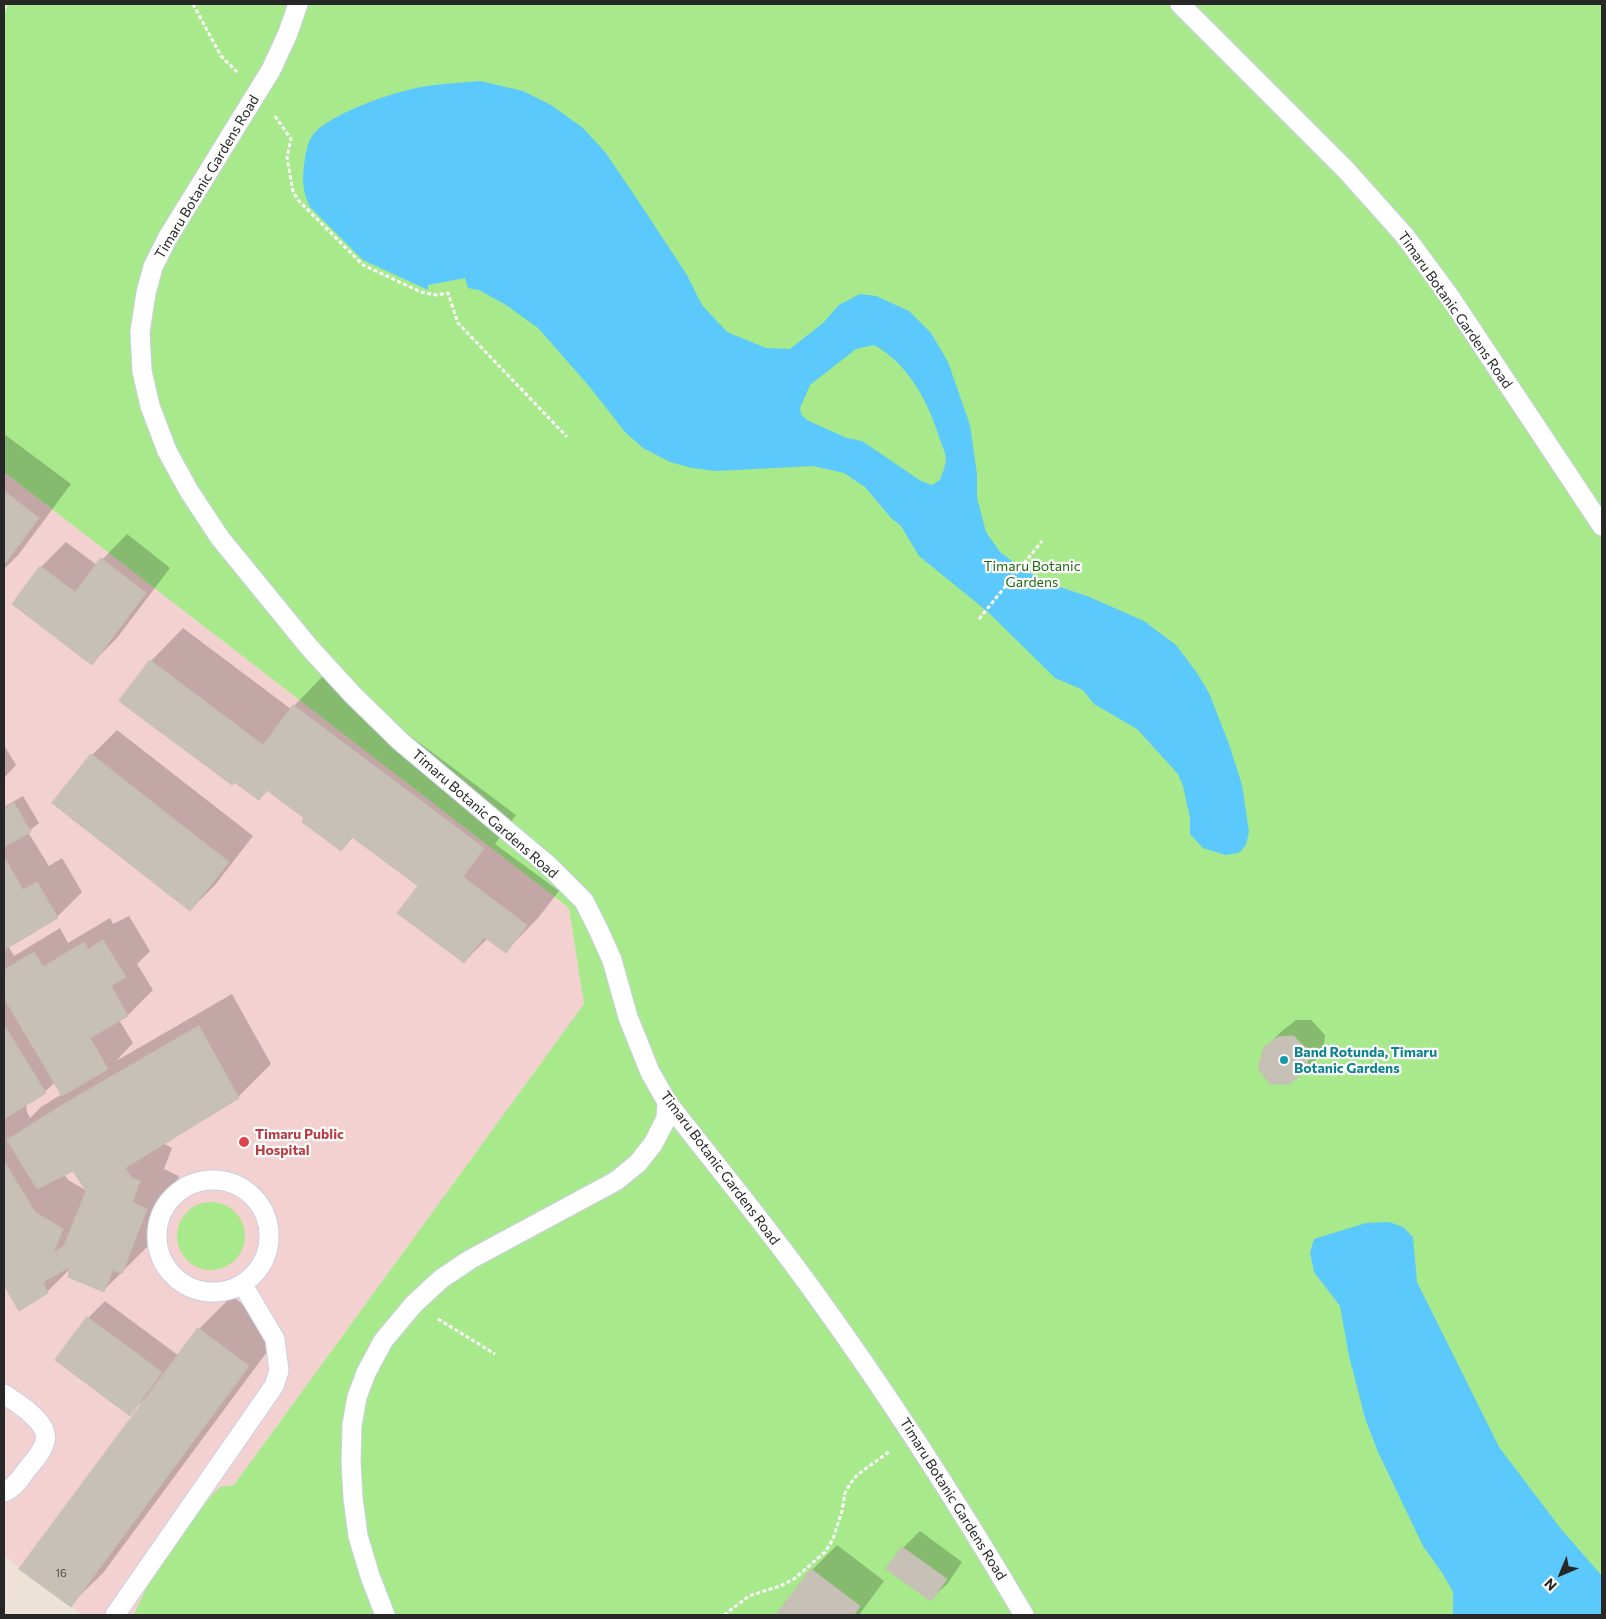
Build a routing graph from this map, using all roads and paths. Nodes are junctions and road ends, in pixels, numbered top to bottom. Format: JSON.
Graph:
{"nodes":[{"id":1,"x":193,"y":4,"type":"edge"},
{"id":2,"x":298,"y":4,"type":"edge"},
{"id":3,"x":1180,"y":4,"type":"edge"},
{"id":4,"x":258,"y":91,"type":"junction"},
{"id":5,"x":567,"y":437,"type":"dead end"},
{"id":6,"x":1602,"y":526,"type":"edge"},
{"id":7,"x":1042,"y":541,"type":"dead end"},
{"id":8,"x":979,"y":618,"type":"dead end"},
{"id":9,"x":667,"y":1102,"type":"junction"},
{"id":10,"x":242,"y":1285,"type":"junction"},
{"id":11,"x":414,"y":1304,"type":"junction"},
{"id":12,"x":495,"y":1354,"type":"dead end"},
{"id":13,"x":4,"y":1394,"type":"edge"},
{"id":14,"x":912,"y":1434,"type":"junction"},
{"id":15,"x":4,"y":1492,"type":"edge"},
{"id":16,"x":115,"y":1615,"type":"edge"},
{"id":17,"x":386,"y":1615,"type":"edge"},
{"id":18,"x":724,"y":1615,"type":"edge"},
{"id":19,"x":1024,"y":1615,"type":"edge"}],
"edges":[{"from":1,"to":4,"type":"path"},
{"from":2,"to":4,"type":"lane","name":"Timaru Botanic Gardens Road"},
{"from":3,"to":6,"type":"lane","name":"Timaru Botanic Gardens Road"},
{"from":4,"to":5,"type":"path"},
{"from":4,"to":9,"type":"lane","name":"Timaru Botanic Gardens Road"},
{"from":7,"to":8,"type":"path"},
{"from":9,"to":11,"type":"lane"},
{"from":9,"to":14,"type":"lane","name":"Timaru Botanic Gardens Road"},
{"from":10,"to":10,"type":"lane"},
{"from":10,"to":16,"type":"lane"},
{"from":11,"to":12,"type":"path"},
{"from":11,"to":17,"type":"lane"},
{"from":13,"to":15,"type":"lane"},
{"from":14,"to":18,"type":"path"},
{"from":14,"to":19,"type":"lane","name":"Timaru Botanic Gardens Road"}]}
